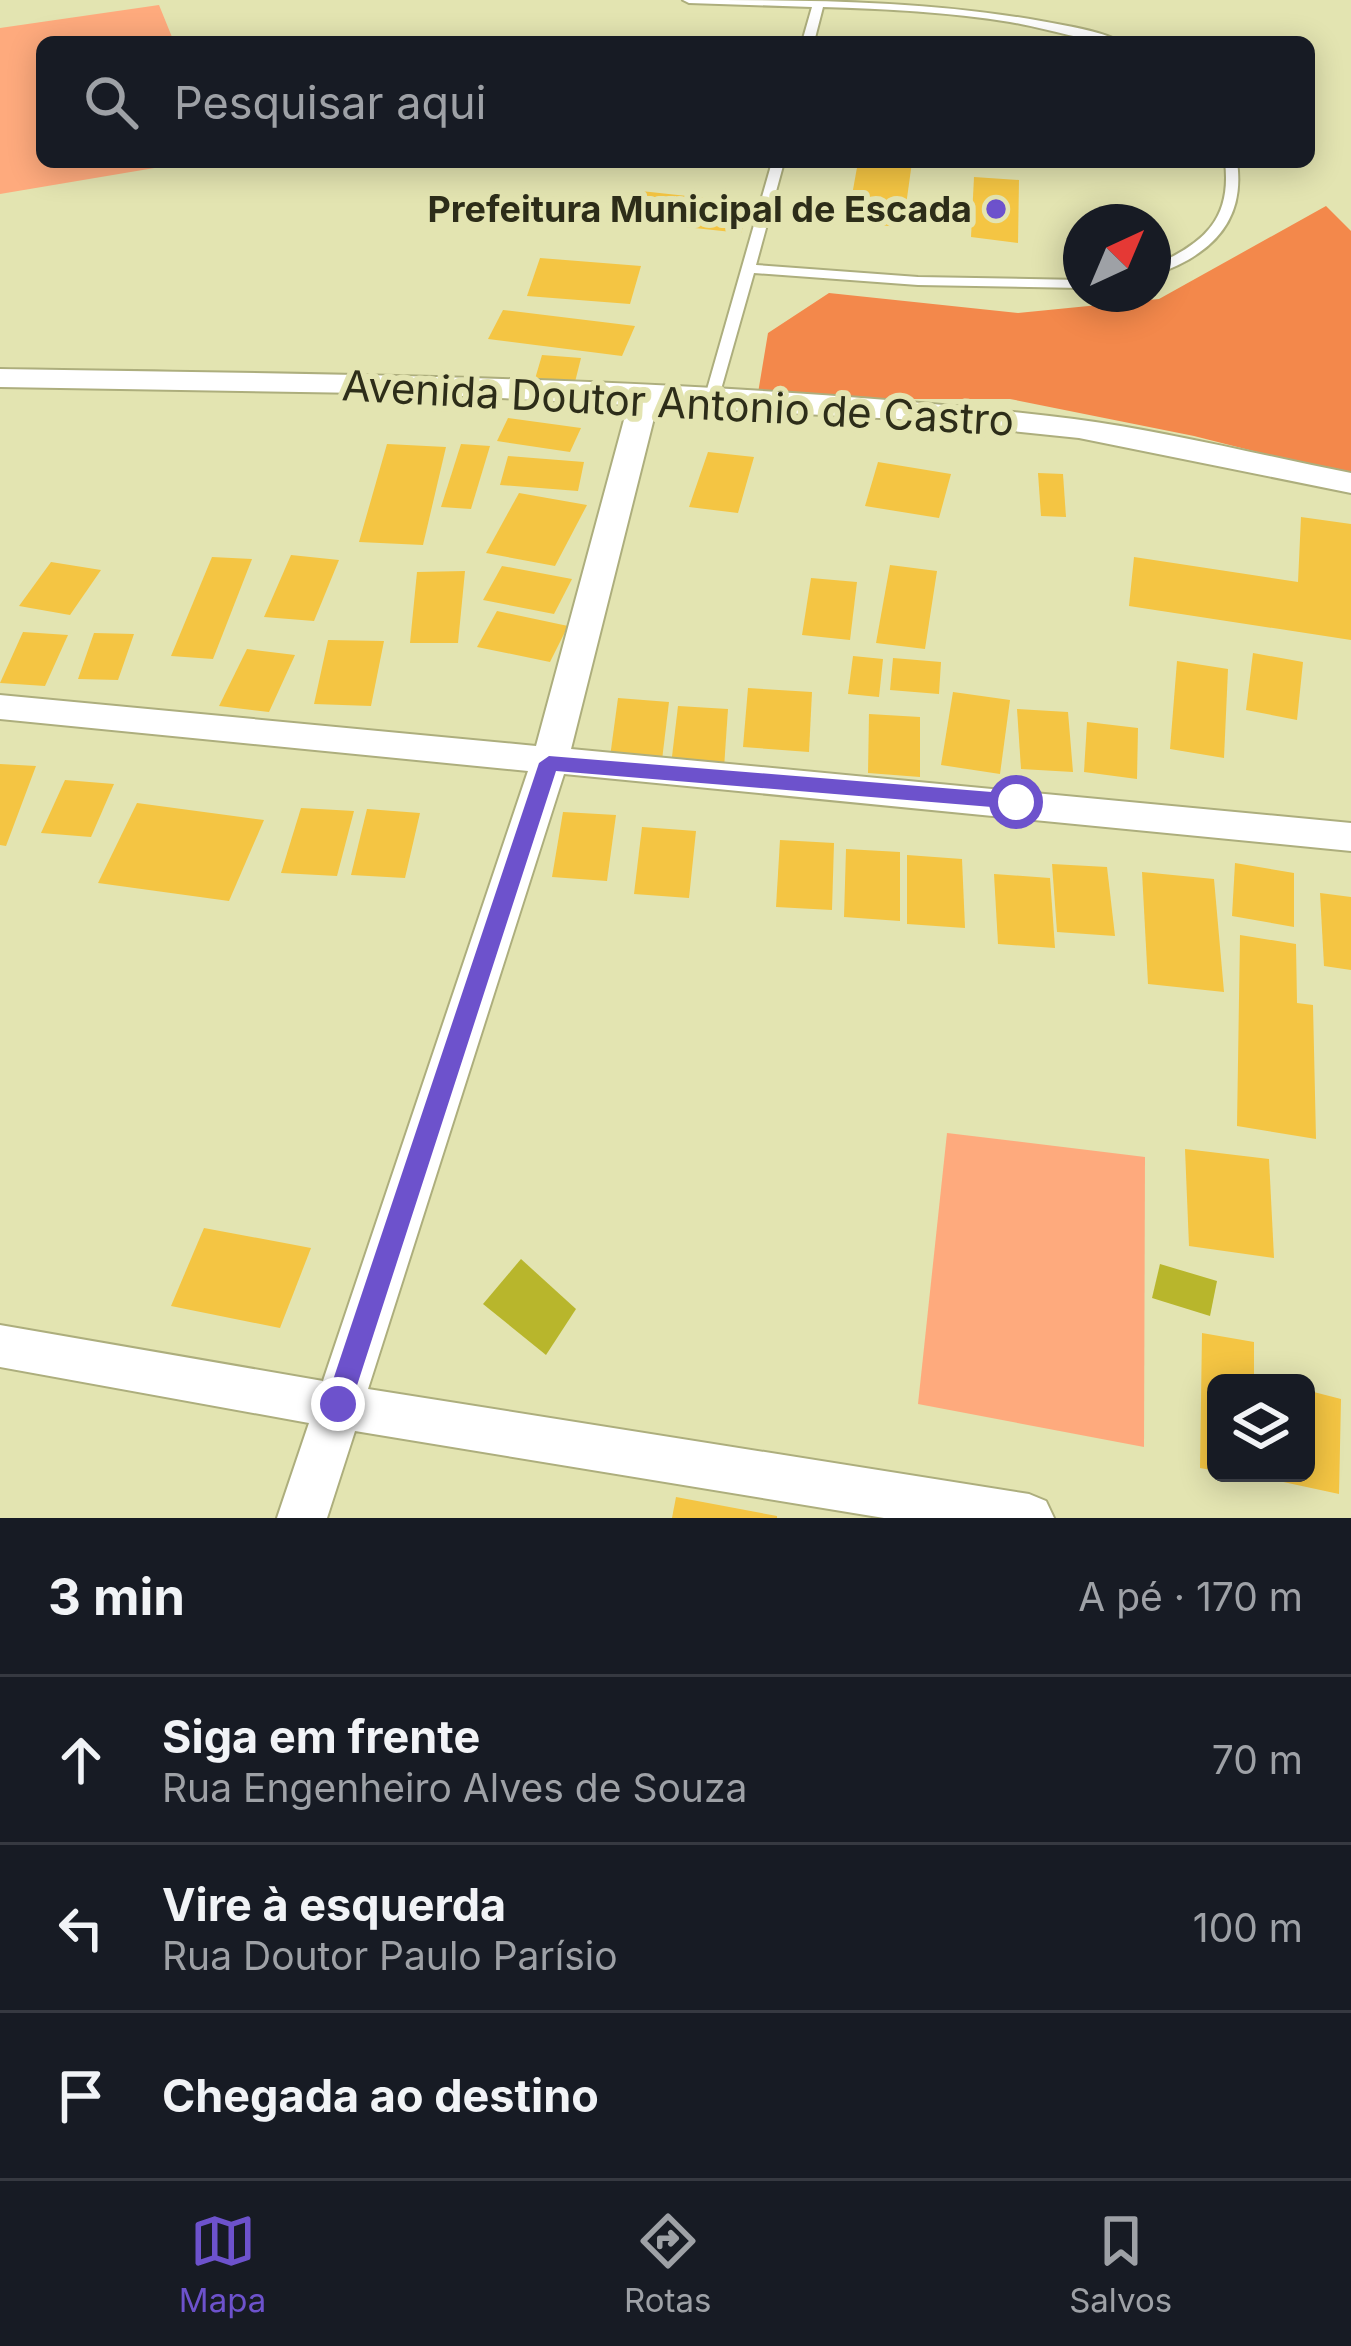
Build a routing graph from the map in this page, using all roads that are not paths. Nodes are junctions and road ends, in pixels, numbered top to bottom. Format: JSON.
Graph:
{"nodes":[{"id":1,"x":688,"y":0,"type":"edge"},
{"id":2,"x":818,"y":5,"type":"junction"},
{"id":3,"x":810,"y":36,"type":"edge"},
{"id":4,"x":1096,"y":36,"type":"edge"},
{"id":5,"x":776,"y":168,"type":"edge"},
{"id":6,"x":1232,"y":168,"type":"edge"},
{"id":7,"x":1171,"y":265,"type":"edge"},
{"id":8,"x":750,"y":269,"type":"junction"},
{"id":9,"x":1063,"y":284,"type":"edge"},
{"id":10,"x":0,"y":378,"type":"edge"},
{"id":11,"x":645,"y":397,"type":"junction"},
{"id":12,"x":711,"y":400,"type":"junction"},
{"id":13,"x":1351,"y":483,"type":"edge"},
{"id":14,"x":0,"y":707,"type":"edge"},
{"id":15,"x":549,"y":763,"type":"junction"},
{"id":16,"x":1351,"y":837,"type":"edge"},
{"id":17,"x":0,"y":1346,"type":"edge"},
{"id":18,"x":338,"y":1404,"type":"junction"},
{"id":19,"x":302,"y":1518,"type":"edge"},
{"id":20,"x":1029,"y":1518,"type":"edge"}],
"edges":[{"from":1,"to":2,"type":"lane"},
{"from":2,"to":3,"type":"lane"},
{"from":2,"to":4,"type":"lane"},
{"from":5,"to":8,"type":"lane"},
{"from":6,"to":7,"type":"lane"},
{"from":8,"to":9,"type":"lane"},
{"from":8,"to":12,"type":"lane"},
{"from":10,"to":11,"type":"street","name":"Avenida Doutor Antonio de Castro"},
{"from":11,"to":12,"type":"street","name":"Avenida Doutor Antonio de Castro"},
{"from":11,"to":15,"type":"street"},
{"from":12,"to":13,"type":"street","name":"Avenida Doutor Antonio de Castro"},
{"from":14,"to":15,"type":"street"},
{"from":15,"to":16,"type":"street"},
{"from":15,"to":18,"type":"street"},
{"from":17,"to":18,"type":"street"},
{"from":18,"to":19,"type":"street"},
{"from":18,"to":20,"type":"street"}]}
